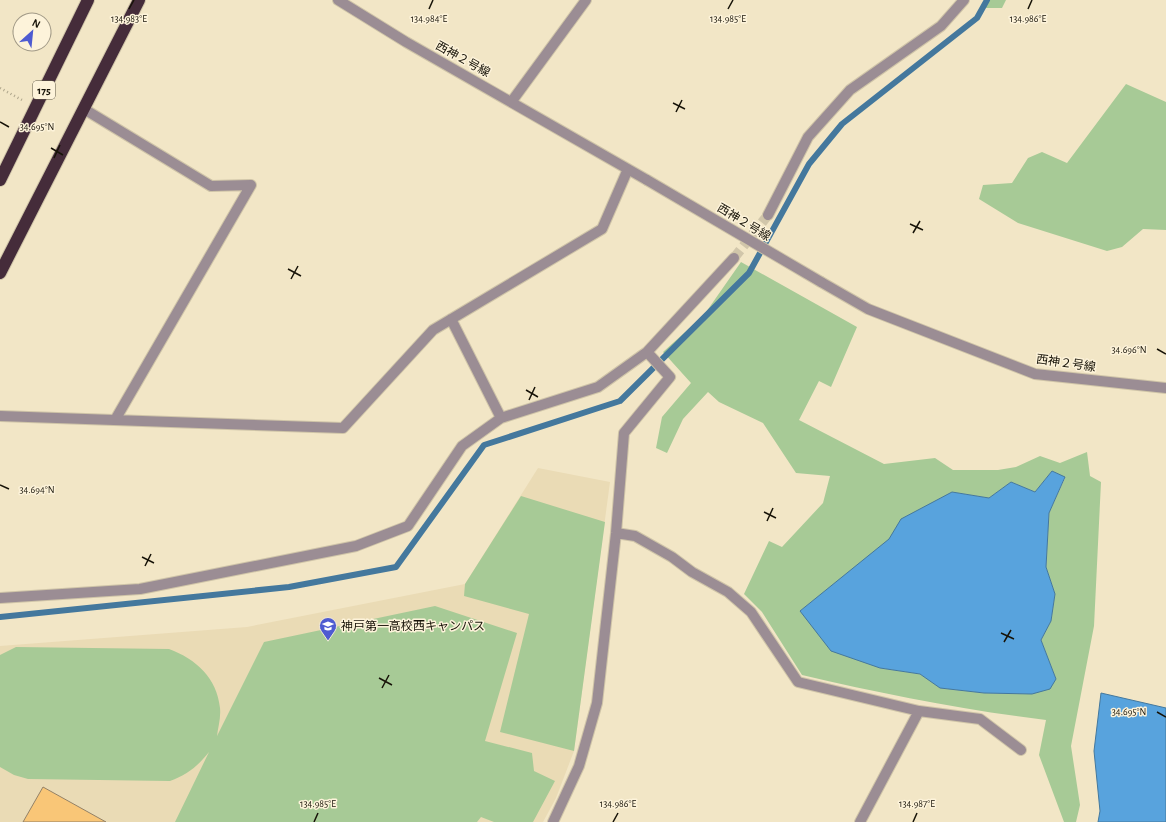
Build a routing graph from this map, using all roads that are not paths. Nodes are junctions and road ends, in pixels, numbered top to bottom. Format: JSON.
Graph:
{"nodes":[{"id":1,"x":88,"y":0,"type":"edge"},
{"id":2,"x":139,"y":0,"type":"edge"},
{"id":3,"x":338,"y":0,"type":"edge"},
{"id":4,"x":586,"y":0,"type":"edge"},
{"id":5,"x":964,"y":0,"type":"edge"},
{"id":6,"x":512,"y":101,"type":"junction"},
{"id":7,"x":84,"y":109,"type":"junction"},
{"id":8,"x":628,"y":169,"type":"junction"},
{"id":9,"x":0,"y":180,"type":"edge"},
{"id":10,"x":768,"y":215,"type":"tunnel mouth"},
{"id":11,"x":734,"y":258,"type":"tunnel mouth"},
{"id":12,"x":0,"y":273,"type":"edge"},
{"id":13,"x":451,"y":319,"type":"junction"},
{"id":14,"x":647,"y":352,"type":"junction"},
{"id":15,"x":1166,"y":388,"type":"edge"},
{"id":16,"x":0,"y":416,"type":"edge"},
{"id":17,"x":501,"y":418,"type":"junction"},
{"id":18,"x":115,"y":420,"type":"junction"},
{"id":19,"x":616,"y":533,"type":"junction"},
{"id":20,"x":0,"y":598,"type":"edge"},
{"id":21,"x":920,"y":710,"type":"junction"},
{"id":22,"x":1021,"y":750,"type":"dead end"},
{"id":23,"x":553,"y":822,"type":"edge"},
{"id":24,"x":860,"y":822,"type":"edge"}],
"edges":[{"from":1,"to":9,"type":"highway","number":"175"},
{"from":2,"to":7,"type":"highway"},
{"from":3,"to":6,"type":"street","name":"西神２号線"},
{"from":4,"to":6,"type":"street"},
{"from":5,"to":10,"type":"street"},
{"from":6,"to":8,"type":"street","name":"西神２号線"},
{"from":7,"to":12,"type":"highway"},
{"from":7,"to":18,"type":"street"},
{"from":8,"to":13,"type":"street"},
{"from":8,"to":15,"type":"street","name":"西神２号線","bridge":true},
{"from":11,"to":14,"type":"street"},
{"from":13,"to":17,"type":"street"},
{"from":13,"to":18,"type":"street"},
{"from":14,"to":17,"type":"street"},
{"from":14,"to":19,"type":"street"},
{"from":16,"to":18,"type":"street"},
{"from":17,"to":20,"type":"street"},
{"from":19,"to":21,"type":"street"},
{"from":19,"to":23,"type":"street"},
{"from":21,"to":22,"type":"street"},
{"from":21,"to":24,"type":"street"}]}
